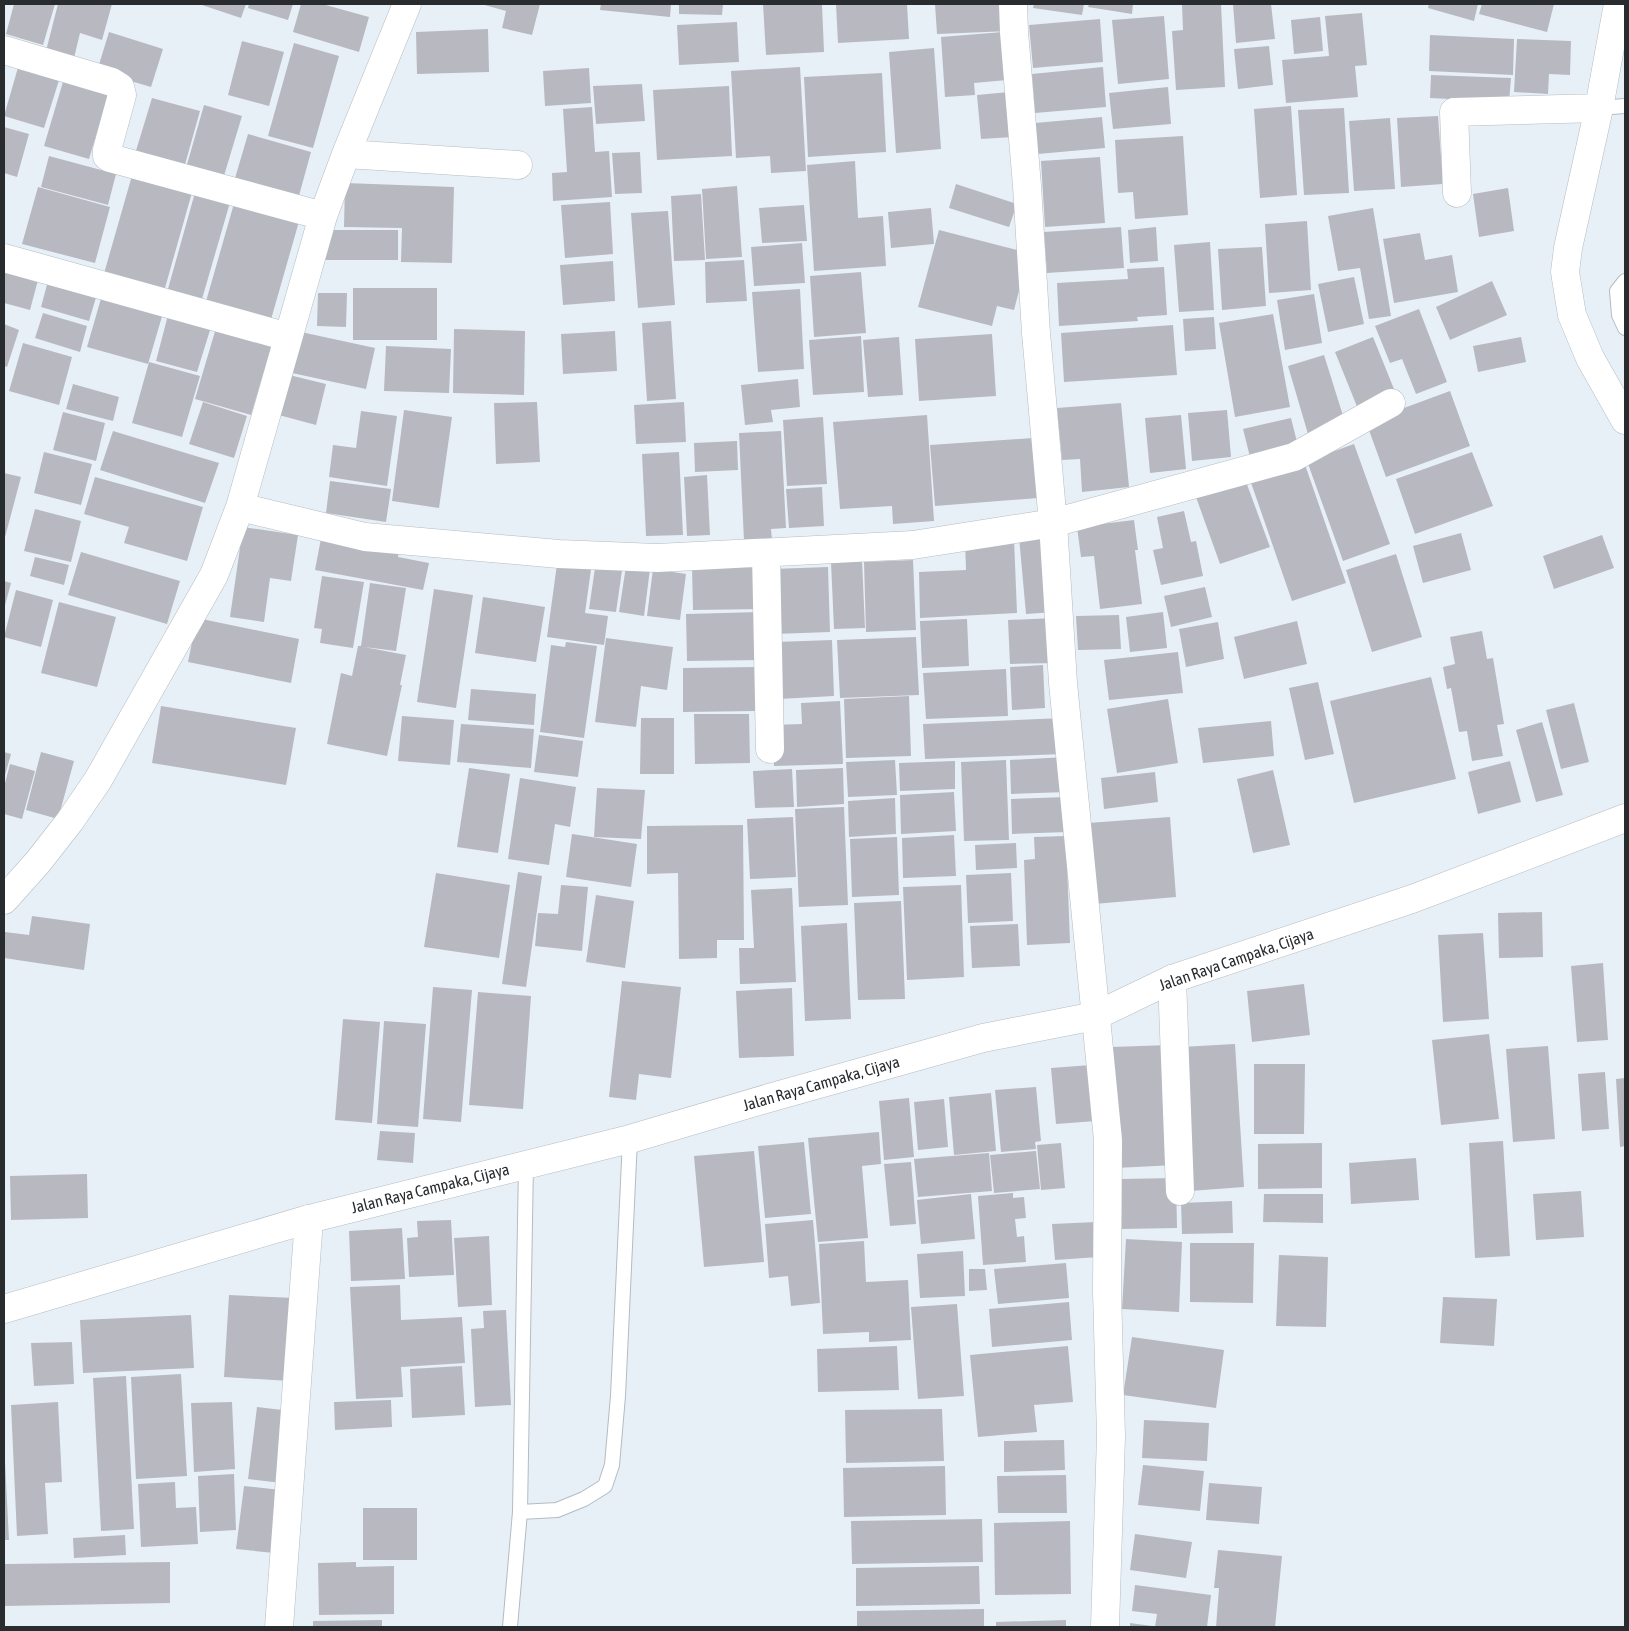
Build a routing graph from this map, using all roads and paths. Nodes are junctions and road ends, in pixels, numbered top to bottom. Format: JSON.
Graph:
{"nodes":[{"id":1,"x":407,"y":4,"type":"edge"},
{"id":2,"x":1013,"y":4,"type":"edge"},
{"id":3,"x":1618,"y":4,"type":"edge"},
{"id":4,"x":4,"y":50,"type":"edge"},
{"id":5,"x":1612,"y":107,"type":"edge"},
{"id":6,"x":346,"y":154,"type":"junction"},
{"id":7,"x":518,"y":166,"type":"dead end"},
{"id":8,"x":1457,"y":194,"type":"dead end"},
{"id":9,"x":323,"y":216,"type":"junction"},
{"id":10,"x":4,"y":258,"type":"edge"},
{"id":11,"x":1625,"y":281,"type":"edge"},
{"id":12,"x":1625,"y":328,"type":"edge"},
{"id":13,"x":288,"y":337,"type":"junction"},
{"id":14,"x":1391,"y":403,"type":"dead end"},
{"id":15,"x":1625,"y":420,"type":"edge"},
{"id":16,"x":240,"y":508,"type":"junction"},
{"id":17,"x":1053,"y":524,"type":"junction"},
{"id":18,"x":766,"y":553,"type":"junction"},
{"id":19,"x":770,"y":749,"type":"dead end"},
{"id":20,"x":1625,"y":818,"type":"edge"},
{"id":21,"x":4,"y":900,"type":"edge"},
{"id":22,"x":1172,"y":979,"type":"junction"},
{"id":23,"x":1095,"y":1016,"type":"junction"},
{"id":24,"x":630,"y":1139,"type":"junction"},
{"id":25,"x":526,"y":1164,"type":"junction"},
{"id":26,"x":1180,"y":1191,"type":"dead end"},
{"id":27,"x":309,"y":1219,"type":"junction"},
{"id":28,"x":4,"y":1309,"type":"edge"},
{"id":29,"x":520,"y":1512,"type":"junction"},
{"id":30,"x":279,"y":1627,"type":"edge"},
{"id":31,"x":510,"y":1627,"type":"edge"},
{"id":32,"x":1104,"y":1627,"type":"edge"}],
"edges":[{"from":1,"to":6,"type":"street"},
{"from":2,"to":17,"type":"street"},
{"from":3,"to":5,"type":"street"},
{"from":4,"to":9,"type":"street"},
{"from":5,"to":8,"type":"street"},
{"from":5,"to":15,"type":"street"},
{"from":6,"to":7,"type":"street"},
{"from":6,"to":9,"type":"street"},
{"from":9,"to":13,"type":"street"},
{"from":10,"to":13,"type":"street"},
{"from":11,"to":12,"type":"lane"},
{"from":13,"to":16,"type":"street"},
{"from":14,"to":17,"type":"street"},
{"from":16,"to":18,"type":"street"},
{"from":16,"to":21,"type":"street"},
{"from":17,"to":18,"type":"street"},
{"from":17,"to":23,"type":"street"},
{"from":18,"to":19,"type":"street"},
{"from":20,"to":22,"type":"street","name":"Jalan Raya Campaka, Cijaya"},
{"from":22,"to":23,"type":"street","name":"Jalan Raya Campaka, Cijaya"},
{"from":22,"to":26,"type":"street"},
{"from":23,"to":24,"type":"street","name":"Jalan Raya Campaka, Cijaya"},
{"from":23,"to":32,"type":"street"},
{"from":24,"to":25,"type":"street","name":"Jalan Raya Campaka, Cijaya"},
{"from":24,"to":29,"type":"lane"},
{"from":25,"to":27,"type":"street","name":"Jalan Raya Campaka, Cijaya"},
{"from":25,"to":29,"type":"lane"},
{"from":27,"to":28,"type":"street","name":"Jalan Raya Campaka, Cijaya"},
{"from":27,"to":30,"type":"street"},
{"from":29,"to":31,"type":"lane"}]}
